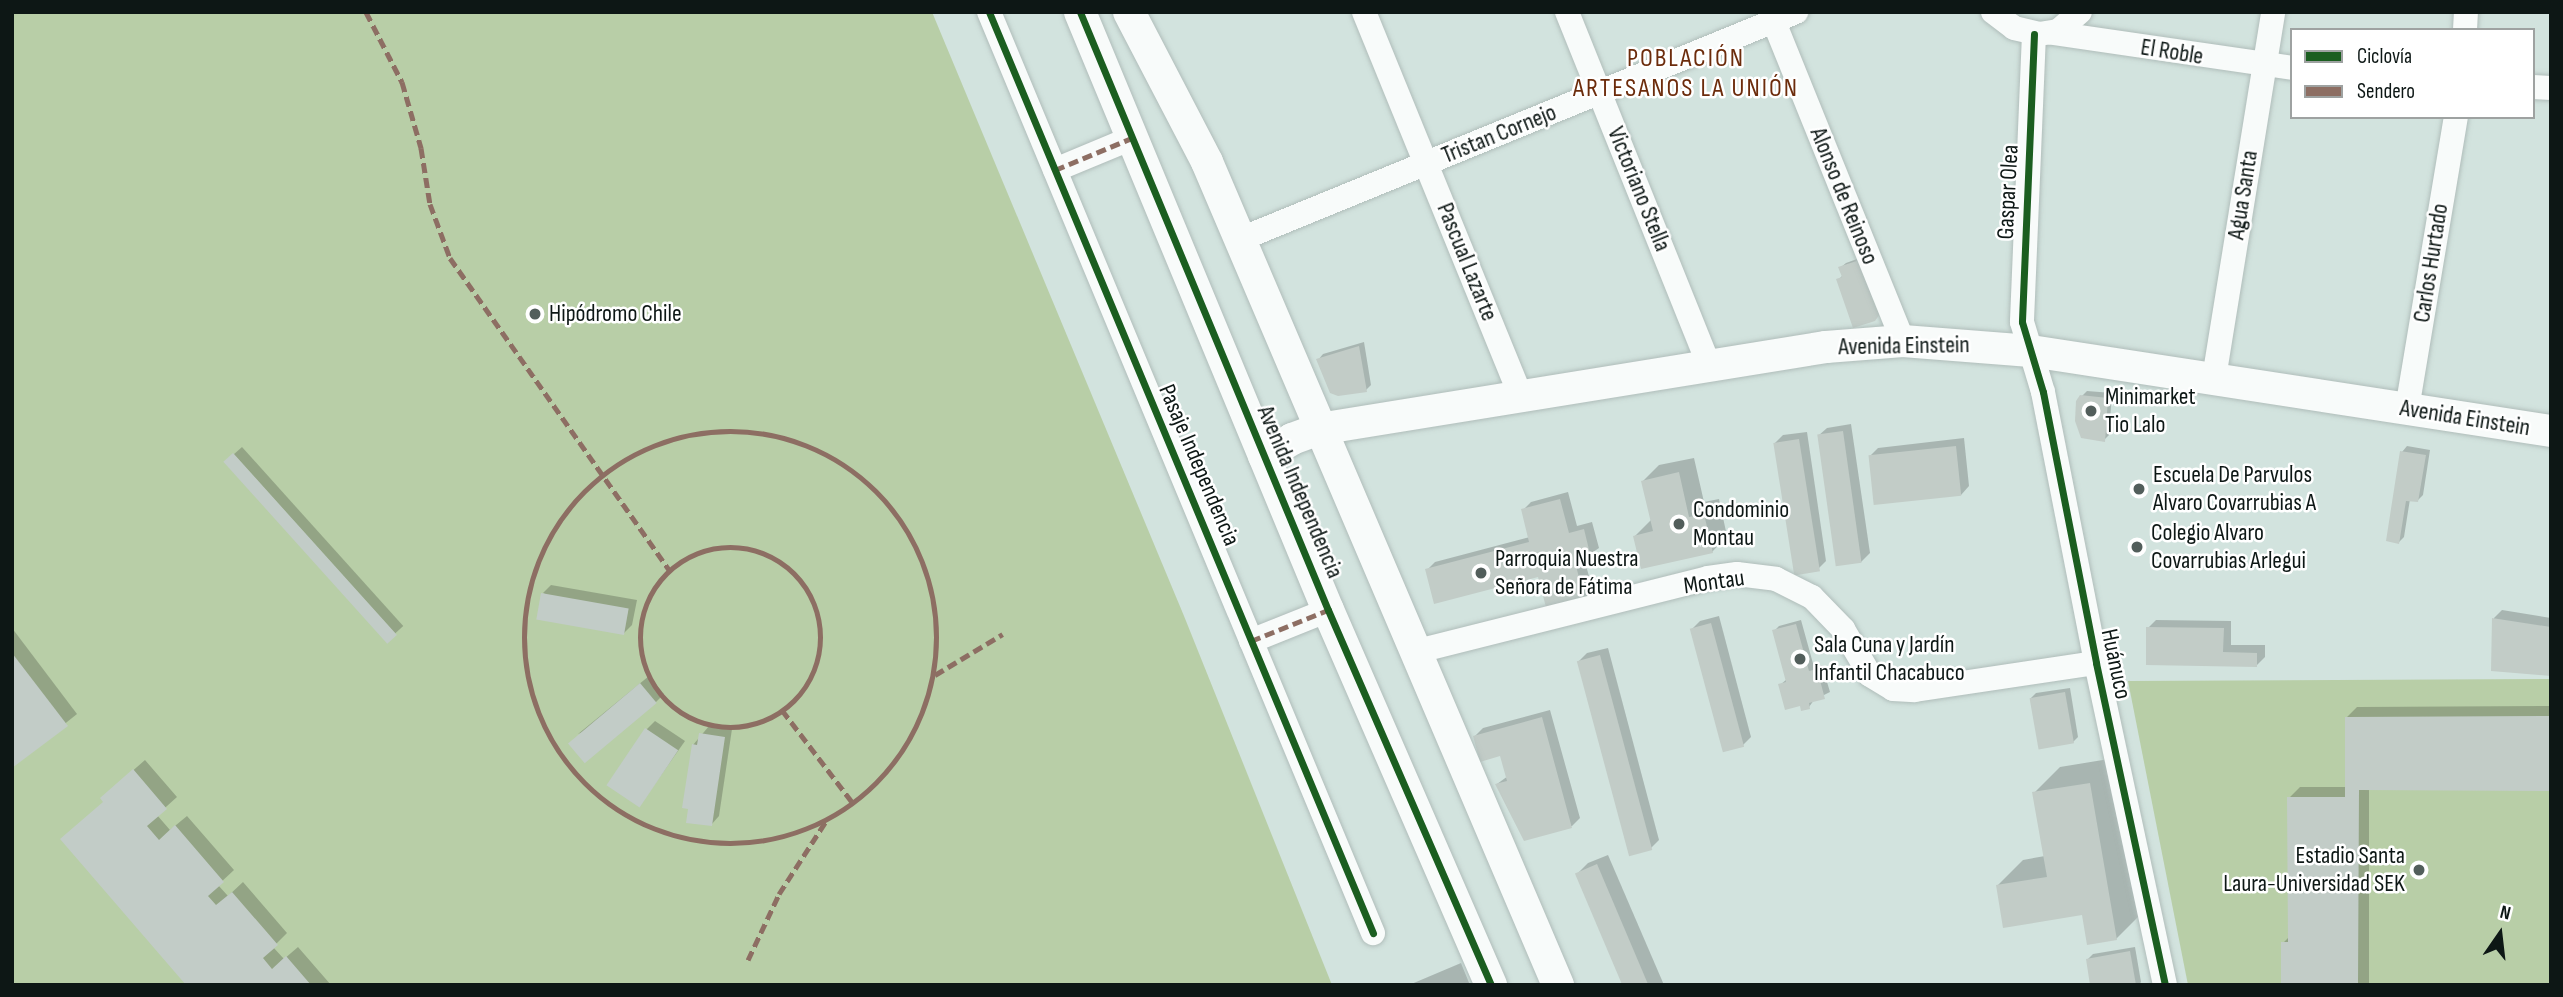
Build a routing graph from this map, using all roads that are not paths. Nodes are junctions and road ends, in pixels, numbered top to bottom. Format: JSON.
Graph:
{"nodes":[{"id":1,"x":989,"y":12,"type":"edge"},
{"id":2,"x":1080,"y":12,"type":"edge"},
{"id":3,"x":1129,"y":12,"type":"edge"},
{"id":4,"x":1364,"y":12,"type":"edge"},
{"id":5,"x":1567,"y":12,"type":"edge"},
{"id":6,"x":1993,"y":12,"type":"edge"},
{"id":7,"x":2080,"y":12,"type":"edge"},
{"id":8,"x":2273,"y":12,"type":"edge"},
{"id":9,"x":1780,"y":15,"type":"edge"},
{"id":10,"x":2044,"y":33,"type":"junction"},
{"id":11,"x":2264,"y":66,"type":"junction"},
{"id":12,"x":2290,"y":68,"type":"edge"},
{"id":13,"x":1600,"y":92,"type":"junction"},
{"id":14,"x":2456,"y":119,"type":"edge"},
{"id":15,"x":1132,"y":138,"type":"junction"},
{"id":16,"x":1427,"y":163,"type":"junction"},
{"id":17,"x":1055,"y":170,"type":"junction"},
{"id":18,"x":1241,"y":239,"type":"junction"},
{"id":19,"x":1903,"y":341,"type":"junction"},
{"id":20,"x":2031,"y":351,"type":"junction"},
{"id":21,"x":1709,"y":366,"type":"junction"},
{"id":22,"x":2214,"y":379,"type":"junction"},
{"id":23,"x":1521,"y":396,"type":"junction"},
{"id":24,"x":2407,"y":409,"type":"junction"},
{"id":25,"x":1319,"y":429,"type":"junction"},
{"id":26,"x":2551,"y":431,"type":"edge"},
{"id":27,"x":1264,"y":456,"type":"junction"},
{"id":28,"x":1328,"y":610,"type":"junction"},
{"id":29,"x":1251,"y":641,"type":"junction"},
{"id":30,"x":1414,"y":652,"type":"junction"},
{"id":31,"x":2096,"y":663,"type":"junction"},
{"id":32,"x":1373,"y":933,"type":"dead end"},
{"id":33,"x":1491,"y":985,"type":"edge"},
{"id":34,"x":1558,"y":985,"type":"edge"},
{"id":35,"x":2165,"y":985,"type":"edge"}],
"edges":[{"from":1,"to":17,"type":"street","name":"Pasaje Independencia"},
{"from":2,"to":15,"type":"main road","name":"Avenida Independencia"},
{"from":3,"to":18,"type":"main road","name":"Avenida Independencia"},
{"from":4,"to":16,"type":"street","name":"Pascual Lazarte"},
{"from":5,"to":13,"type":"street","name":"Victoriano Stella"},
{"from":6,"to":10,"type":"street"},
{"from":7,"to":10,"type":"street"},
{"from":8,"to":11,"type":"street","name":"Agua Santa"},
{"from":9,"to":13,"type":"street","name":"Tristan Cornejo"},
{"from":9,"to":19,"type":"street","name":"Alonso de Reinoso"},
{"from":10,"to":11,"type":"street","name":"El Roble"},
{"from":10,"to":20,"type":"street","name":"Gaspar Olea"},
{"from":11,"to":12,"type":"street","name":"El Roble"},
{"from":11,"to":22,"type":"street","name":"Agua Santa"},
{"from":13,"to":16,"type":"street","name":"Tristan Cornejo"},
{"from":13,"to":21,"type":"street","name":"Victoriano Stella"},
{"from":14,"to":24,"type":"street","name":"Carlos Hurtado"},
{"from":15,"to":17,"type":"street"},
{"from":15,"to":27,"type":"main road","name":"Avenida Independencia"},
{"from":16,"to":18,"type":"street","name":"Tristan Cornejo"},
{"from":16,"to":23,"type":"street","name":"Pascual Lazarte"},
{"from":17,"to":29,"type":"street","name":"Pasaje Independencia"},
{"from":18,"to":25,"type":"main road","name":"Avenida Independencia"},
{"from":19,"to":20,"type":"main road","name":"Avenida Einstein"},
{"from":19,"to":21,"type":"main road","name":"Avenida Einstein"},
{"from":20,"to":22,"type":"main road","name":"Avenida Einstein"},
{"from":20,"to":31,"type":"street","name":"Huánuco"},
{"from":21,"to":23,"type":"main road","name":"Avenida Einstein"},
{"from":22,"to":24,"type":"main road","name":"Avenida Einstein"},
{"from":23,"to":25,"type":"main road","name":"Avenida Einstein"},
{"from":24,"to":26,"type":"main road","name":"Avenida Einstein"},
{"from":25,"to":27,"type":"main road","name":"Avenida Einstein"},
{"from":25,"to":30,"type":"main road","name":"Avenida Independencia"},
{"from":27,"to":28,"type":"main road","name":"Avenida Independencia"},
{"from":28,"to":29,"type":"street"},
{"from":28,"to":33,"type":"main road","name":"Avenida Independencia"},
{"from":29,"to":32,"type":"street","name":"Pasaje Independencia"},
{"from":30,"to":31,"type":"street","name":"Montau"},
{"from":30,"to":34,"type":"main road","name":"Avenida Independencia"},
{"from":31,"to":35,"type":"street","name":"Huánuco"}]}
